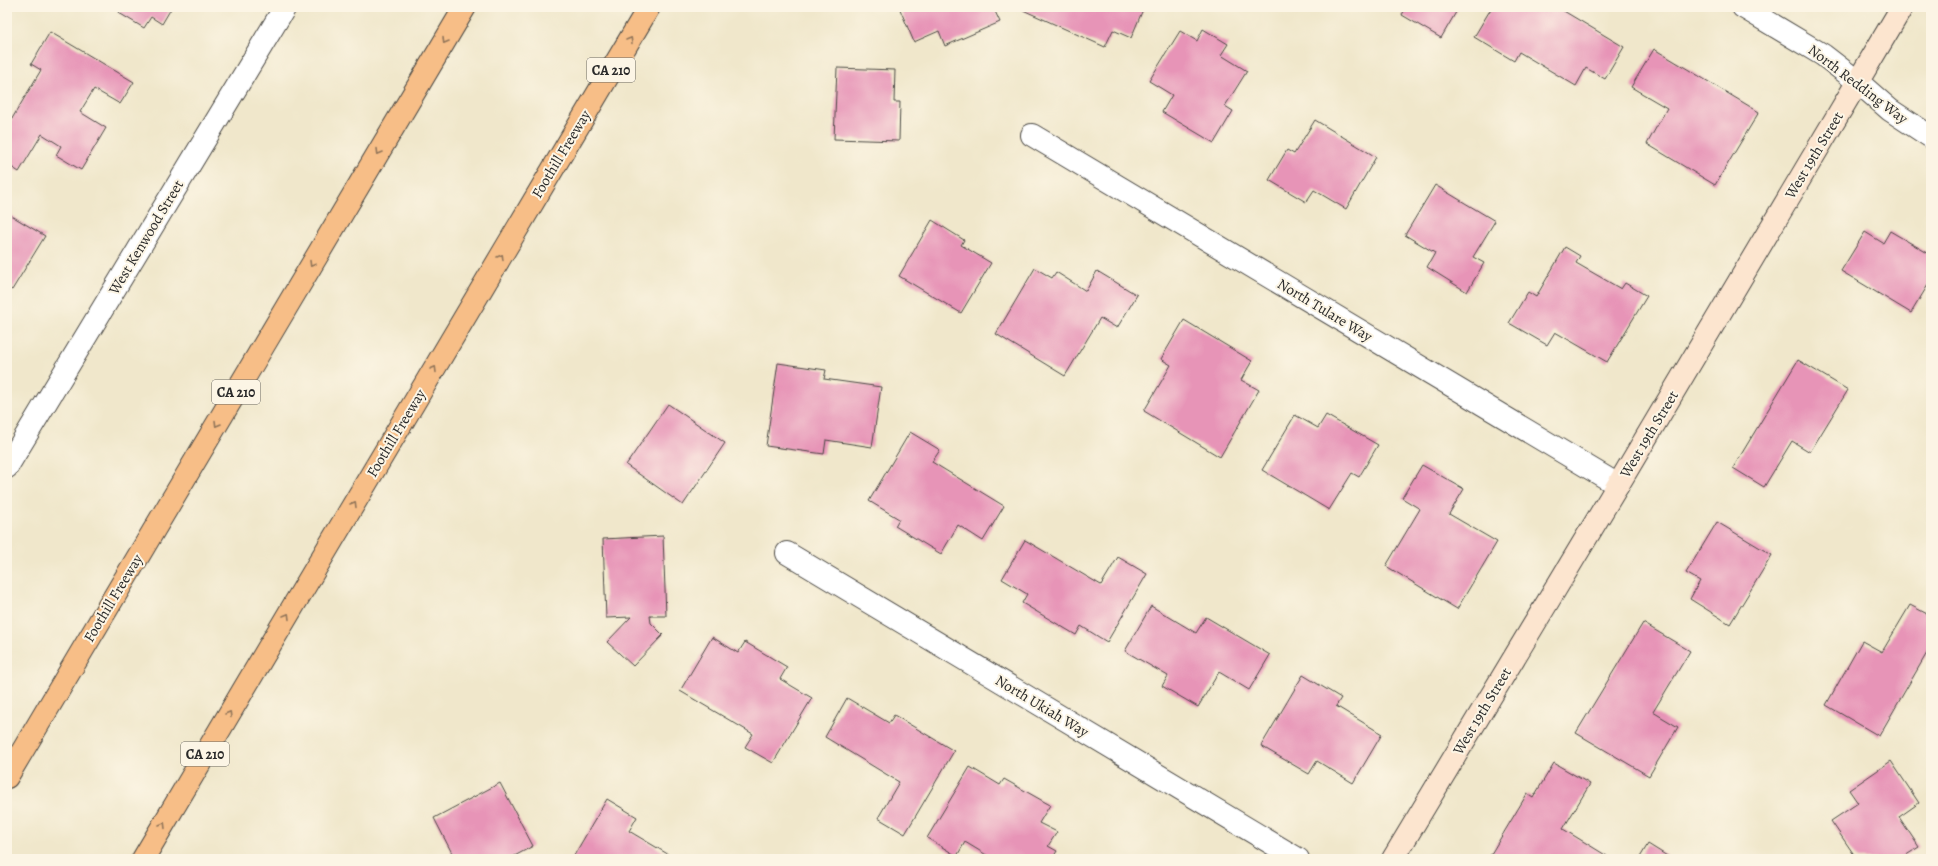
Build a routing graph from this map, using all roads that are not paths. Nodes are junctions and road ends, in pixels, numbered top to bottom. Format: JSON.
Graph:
{"nodes":[{"id":1,"x":285,"y":7,"type":"edge"},
{"id":2,"x":465,"y":7,"type":"edge"},
{"id":3,"x":649,"y":7,"type":"edge"},
{"id":4,"x":1743,"y":7,"type":"edge"},
{"id":5,"x":1902,"y":7,"type":"edge"},
{"id":6,"x":1858,"y":82,"type":"junction"},
{"id":7,"x":1032,"y":135,"type":"dead end"},
{"id":8,"x":1931,"y":137,"type":"edge"},
{"id":9,"x":7,"y":466,"type":"edge"},
{"id":10,"x":1618,"y":485,"type":"junction"},
{"id":11,"x":787,"y":553,"type":"dead end"},
{"id":12,"x":7,"y":777,"type":"edge"},
{"id":13,"x":143,"y":859,"type":"edge"},
{"id":14,"x":1298,"y":859,"type":"edge"},
{"id":15,"x":1393,"y":859,"type":"edge"}],
"edges":[{"from":1,"to":9,"type":"street","name":"West Kenwood Street"},
{"from":2,"to":12,"type":"highway","name":"Foothill Freeway","number":"CA 210","one_way":true},
{"from":13,"to":3,"type":"highway","name":"Foothill Freeway","number":"CA 210","one_way":true},
{"from":4,"to":6,"type":"street","name":"North Redding Way"},
{"from":5,"to":6,"type":"main road","name":"West 19th Street"},
{"from":6,"to":8,"type":"street","name":"North Redding Way"},
{"from":6,"to":10,"type":"main road","name":"West 19th Street"},
{"from":7,"to":10,"type":"street","name":"North Tulare Way"},
{"from":10,"to":15,"type":"main road","name":"West 19th Street"},
{"from":11,"to":14,"type":"street","name":"North Ukiah Way"}]}
